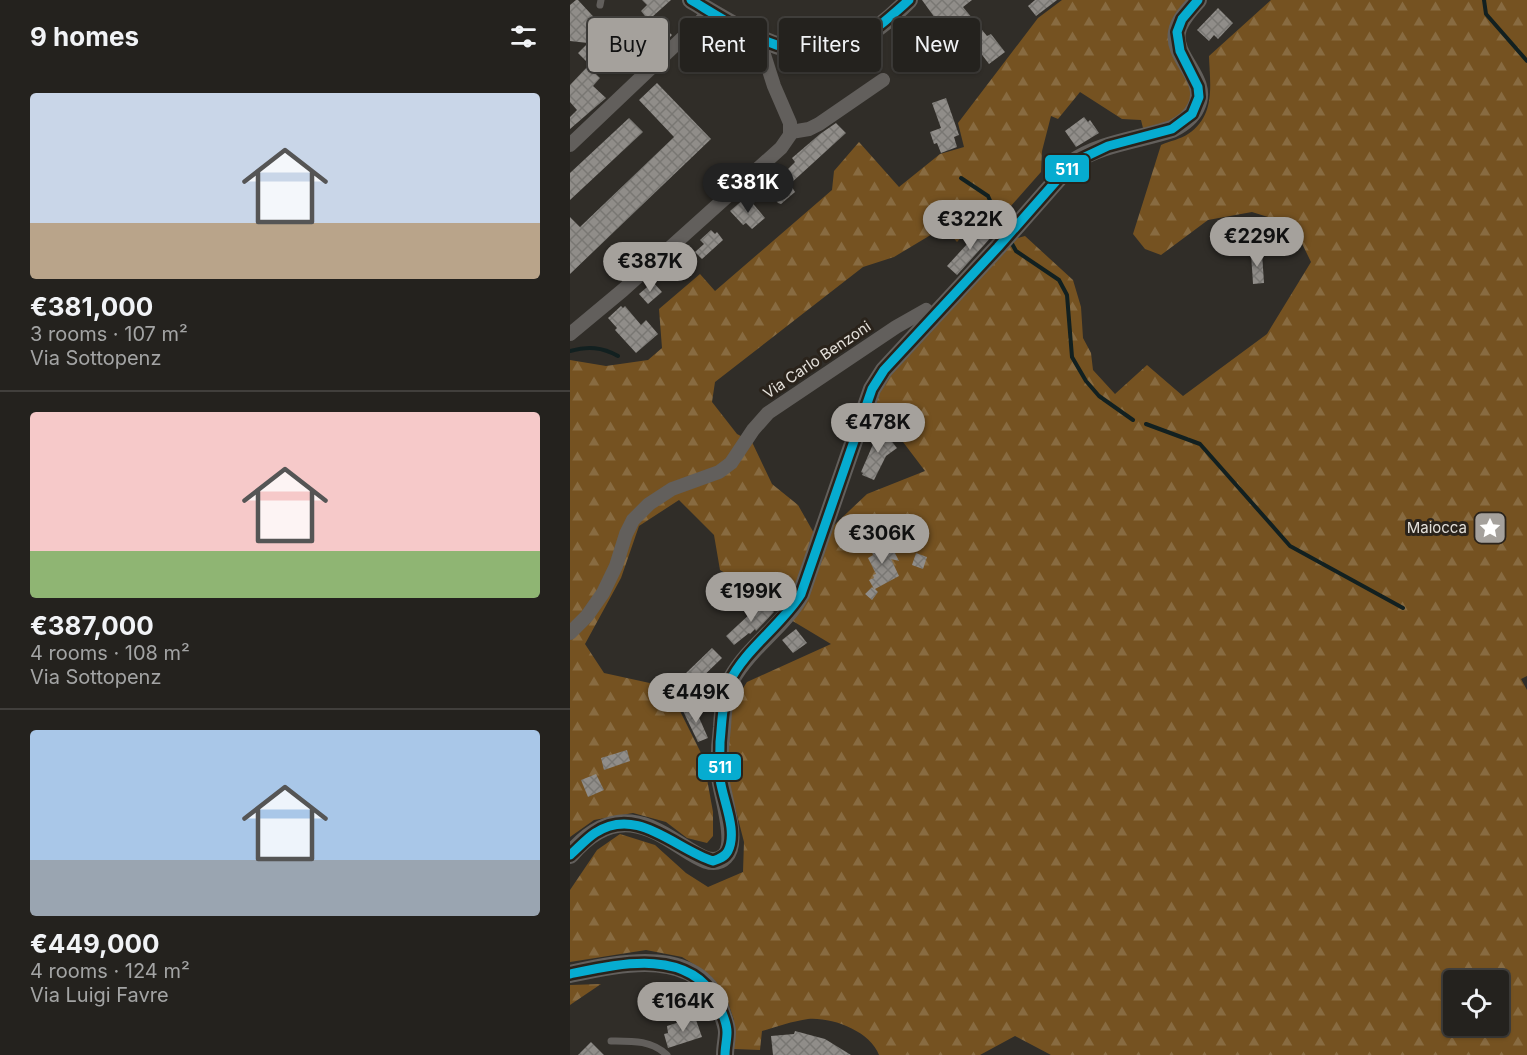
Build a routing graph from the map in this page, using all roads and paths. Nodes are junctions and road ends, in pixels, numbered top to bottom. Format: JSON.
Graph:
{"nodes":[{"id":1,"x":691,"y":0,"type":"edge"},
{"id":2,"x":909,"y":0,"type":"edge"},
{"id":3,"x":1198,"y":0,"type":"edge"},
{"id":4,"x":711,"y":11,"type":"junction"},
{"id":5,"x":768,"y":43,"type":"junction"},
{"id":6,"x":883,"y":80,"type":"dead end"},
{"id":7,"x":791,"y":132,"type":"junction"},
{"id":8,"x":570,"y":145,"type":"edge"},
{"id":9,"x":932,"y":316,"type":"junction"},
{"id":10,"x":570,"y":334,"type":"edge"},
{"id":11,"x":570,"y":633,"type":"edge"},
{"id":12,"x":570,"y":855,"type":"edge"},
{"id":13,"x":570,"y":974,"type":"edge"},
{"id":14,"x":611,"y":1041,"type":"dead end"},
{"id":15,"x":667,"y":1055,"type":"edge"},
{"id":16,"x":725,"y":1055,"type":"edge"}],
"edges":[{"from":1,"to":4,"type":"street"},
{"from":2,"to":5,"type":"street"},
{"from":3,"to":9,"type":"street"},
{"from":4,"to":5,"type":"street"},
{"from":4,"to":8,"type":"street"},
{"from":5,"to":7,"type":"street"},
{"from":6,"to":7,"type":"street"},
{"from":7,"to":10,"type":"street"},
{"from":9,"to":11,"type":"street","name":"Via Carlo Benzoni"},
{"from":9,"to":12,"type":"street"},
{"from":13,"to":16,"type":"street"},
{"from":14,"to":15,"type":"lane"}]}
